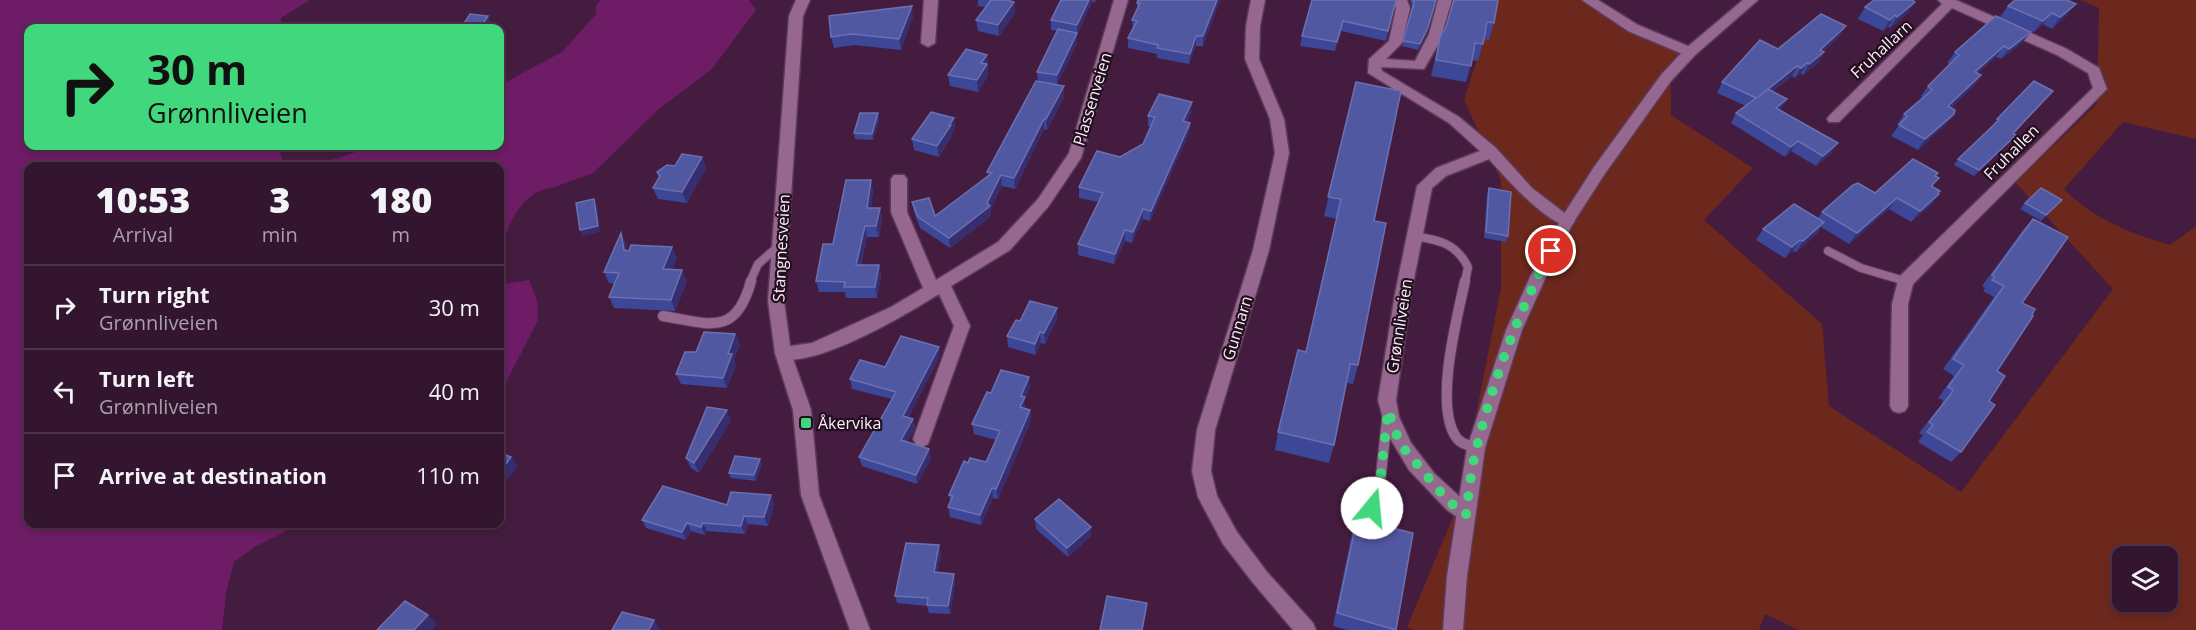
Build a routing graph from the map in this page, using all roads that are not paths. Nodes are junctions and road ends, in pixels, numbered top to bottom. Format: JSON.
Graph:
{"nodes":[{"id":1,"x":803,"y":0,"type":"edge"},
{"id":2,"x":931,"y":0,"type":"edge"},
{"id":3,"x":1121,"y":0,"type":"edge"},
{"id":4,"x":1258,"y":0,"type":"edge"},
{"id":5,"x":1400,"y":0,"type":"edge"},
{"id":6,"x":1445,"y":0,"type":"edge"},
{"id":7,"x":1589,"y":0,"type":"edge"},
{"id":8,"x":1751,"y":0,"type":"edge"},
{"id":9,"x":1948,"y":1,"type":"edge"},
{"id":10,"x":928,"y":43,"type":"dead end"},
{"id":11,"x":1690,"y":52,"type":"junction"},
{"id":12,"x":1374,"y":62,"type":"junction"},
{"id":13,"x":1834,"y":119,"type":"dead end"},
{"id":14,"x":1491,"y":152,"type":"junction"},
{"id":15,"x":899,"y":179,"type":"dead end"},
{"id":16,"x":1567,"y":221,"type":"junction"},
{"id":17,"x":1414,"y":236,"type":"junction"},
{"id":18,"x":780,"y":245,"type":"junction"},
{"id":19,"x":1828,"y":251,"type":"dead end"},
{"id":20,"x":1905,"y":281,"type":"junction"},
{"id":21,"x":937,"y":287,"type":"junction"},
{"id":22,"x":663,"y":316,"type":"dead end"},
{"id":23,"x":783,"y":353,"type":"junction"},
{"id":24,"x":1899,"y":406,"type":"dead end"},
{"id":25,"x":1388,"y":410,"type":"junction"},
{"id":26,"x":922,"y":439,"type":"dead end"},
{"id":27,"x":1476,"y":448,"type":"junction"},
{"id":28,"x":1372,"y":508,"type":"dead end"},
{"id":29,"x":1466,"y":515,"type":"junction"},
{"id":30,"x":860,"y":630,"type":"edge"},
{"id":31,"x":1306,"y":630,"type":"edge"},
{"id":32,"x":1453,"y":630,"type":"edge"}],
"edges":[{"from":1,"to":18,"type":"street","name":"Stangnesveien"},
{"from":2,"to":10,"type":"street"},
{"from":3,"to":21,"type":"street","name":"Plassenveien"},
{"from":4,"to":31,"type":"street","name":"Gunnarn"},
{"from":5,"to":12,"type":"street"},
{"from":6,"to":12,"type":"street"},
{"from":7,"to":11,"type":"street"},
{"from":8,"to":11,"type":"street"},
{"from":9,"to":13,"type":"street","name":"Fruhallarn"},
{"from":9,"to":20,"type":"street","name":"Fruhallen"},
{"from":11,"to":16,"type":"street"},
{"from":12,"to":14,"type":"street"},
{"from":14,"to":16,"type":"street"},
{"from":14,"to":17,"type":"street","name":"Grønnliveien"},
{"from":15,"to":21,"type":"street"},
{"from":16,"to":27,"type":"street"},
{"from":17,"to":25,"type":"street","name":"Grønnliveien"},
{"from":17,"to":27,"type":"lane"},
{"from":18,"to":22,"type":"lane"},
{"from":18,"to":23,"type":"street","name":"Stangnesveien"},
{"from":19,"to":20,"type":"lane"},
{"from":20,"to":24,"type":"street"},
{"from":21,"to":23,"type":"street","name":"Plassenveien"},
{"from":21,"to":26,"type":"street"},
{"from":23,"to":30,"type":"street","name":"Stangnesveien"},
{"from":25,"to":28,"type":"lane"},
{"from":25,"to":29,"type":"street","name":"Grønnliveien"},
{"from":27,"to":29,"type":"street"},
{"from":29,"to":32,"type":"street"}]}
